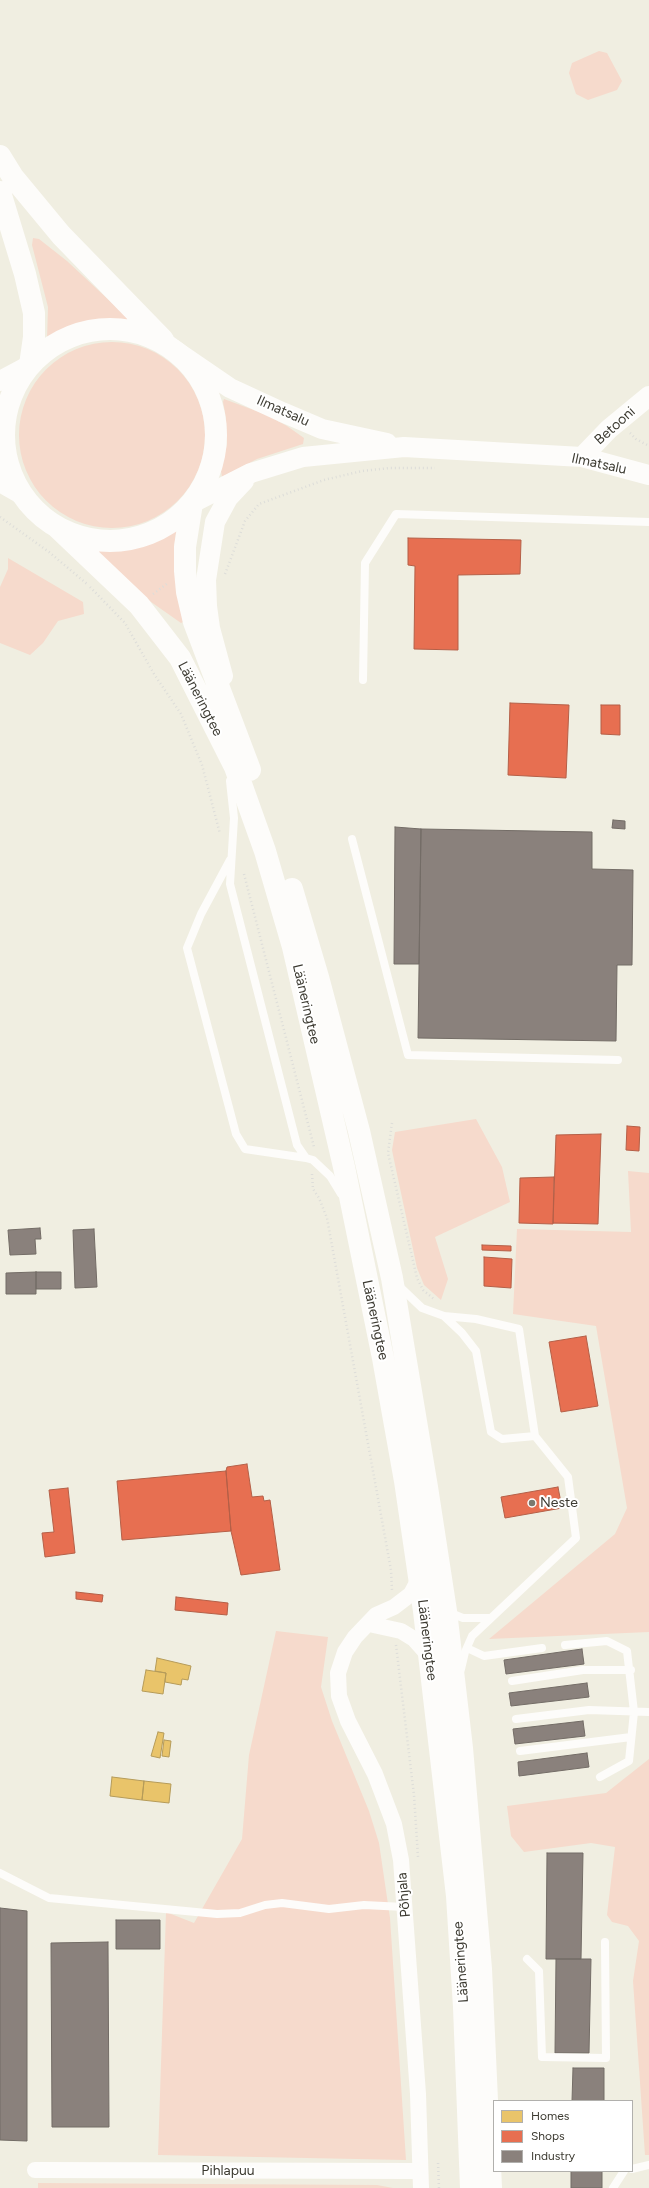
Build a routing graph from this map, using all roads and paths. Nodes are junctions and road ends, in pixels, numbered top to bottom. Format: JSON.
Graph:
{"nodes":[{"id":1,"x":0,"y":156,"type":"edge"},
{"id":2,"x":0,"y":192,"type":"edge"},
{"id":3,"x":173,"y":349,"type":"junction"},
{"id":4,"x":30,"y":365,"type":"junction"},
{"id":5,"x":0,"y":381,"type":"edge"},
{"id":6,"x":649,"y":396,"type":"edge"},
{"id":7,"x":620,"y":420,"type":"junction"},
{"id":8,"x":649,"y":446,"type":"edge"},
{"id":9,"x":404,"y":447,"type":"junction"},
{"id":10,"x":582,"y":457,"type":"junction"},
{"id":11,"x":437,"y":468,"type":"dead end"},
{"id":12,"x":251,"y":473,"type":"junction"},
{"id":13,"x":649,"y":475,"type":"edge"},
{"id":14,"x":0,"y":482,"type":"edge"},
{"id":15,"x":23,"y":495,"type":"junction"},
{"id":16,"x":192,"y":503,"type":"junction"},
{"id":17,"x":0,"y":517,"type":"edge"},
{"id":18,"x":649,"y":522,"type":"edge"},
{"id":19,"x":57,"y":527,"type":"junction"},
{"id":20,"x":196,"y":580,"type":"junction"},
{"id":21,"x":139,"y":605,"type":"junction"},
{"id":22,"x":125,"y":623,"type":"junction"},
{"id":23,"x":363,"y":680,"type":"dead end"},
{"id":24,"x":214,"y":724,"type":"junction"},
{"id":25,"x":352,"y":839,"type":"dead end"},
{"id":26,"x":232,"y":855,"type":"junction"},
{"id":27,"x":618,"y":1060,"type":"dead end"},
{"id":28,"x":392,"y":1123,"type":"dead end"},
{"id":29,"x":309,"y":1159,"type":"junction"},
{"id":30,"x":354,"y":1218,"type":"junction"},
{"id":31,"x":392,"y":1278,"type":"junction"},
{"id":32,"x":446,"y":1316,"type":"junction"},
{"id":33,"x":535,"y":1436,"type":"junction"},
{"id":34,"x":419,"y":1579,"type":"junction"},
{"id":35,"x":438,"y":1604,"type":"junction"},
{"id":36,"x":394,"y":1607,"type":"junction"},
{"id":37,"x":491,"y":1618,"type":"junction"},
{"id":38,"x":368,"y":1624,"type":"junction"},
{"id":39,"x":396,"y":1628,"type":"junction"},
{"id":40,"x":566,"y":1645,"type":"dead end"},
{"id":41,"x":467,"y":1648,"type":"junction"},
{"id":42,"x":542,"y":1648,"type":"dead end"},
{"id":43,"x":430,"y":1657,"type":"junction"},
{"id":44,"x":631,"y":1670,"type":"junction"},
{"id":45,"x":512,"y":1681,"type":"dead end"},
{"id":46,"x":634,"y":1712,"type":"junction"},
{"id":47,"x":649,"y":1712,"type":"edge"},
{"id":48,"x":516,"y":1719,"type":"dead end"},
{"id":49,"x":631,"y":1737,"type":"junction"},
{"id":50,"x":462,"y":1748,"type":"junction"},
{"id":51,"x":520,"y":1751,"type":"dead end"},
{"id":52,"x":600,"y":1777,"type":"dead end"},
{"id":53,"x":418,"y":1865,"type":"dead end"},
{"id":54,"x":0,"y":1873,"type":"edge"},
{"id":55,"x":404,"y":1907,"type":"junction"},
{"id":56,"x":605,"y":1942,"type":"dead end"},
{"id":57,"x":527,"y":1958,"type":"dead end"},
{"id":58,"x":437,"y":2156,"type":"dead end"},
{"id":59,"x":649,"y":2165,"type":"edge"},
{"id":60,"x":633,"y":2168,"type":"edge"},
{"id":61,"x":35,"y":2170,"type":"dead end"},
{"id":62,"x":420,"y":2171,"type":"junction"},
{"id":63,"x":623,"y":2172,"type":"edge"},
{"id":64,"x":420,"y":2188,"type":"edge"},
{"id":65,"x":439,"y":2188,"type":"edge"},
{"id":66,"x":471,"y":2188,"type":"edge"},
{"id":67,"x":491,"y":2188,"type":"edge"},
{"id":68,"x":613,"y":2188,"type":"edge"}],
"edges":[{"from":1,"to":3,"type":"highway"},
{"from":2,"to":4,"type":"highway"},
{"from":3,"to":4,"type":"highway"},
{"from":3,"to":9,"type":"street","name":"Ilmatsalu"},
{"from":3,"to":16,"type":"highway"},
{"from":4,"to":5,"type":"street"},
{"from":4,"to":15,"type":"highway"},
{"from":6,"to":7,"type":"street","name":"Betooni"},
{"from":7,"to":8,"type":"path"},
{"from":7,"to":10,"type":"street","name":"Betooni"},
{"from":9,"to":10,"type":"street","name":"Ilmatsalu"},
{"from":9,"to":12,"type":"street","name":"Ilmatsalu"},
{"from":10,"to":13,"type":"street","name":"Ilmatsalu"},
{"from":11,"to":20,"type":"path"},
{"from":12,"to":16,"type":"street","name":"Ilmatsalu"},
{"from":12,"to":20,"type":"street"},
{"from":14,"to":15,"type":"street"},
{"from":15,"to":19,"type":"highway"},
{"from":16,"to":19,"type":"highway"},
{"from":16,"to":20,"type":"highway","name":"Lääneringtee"},
{"from":17,"to":22,"type":"path"},
{"from":18,"to":23,"type":"lane"},
{"from":19,"to":21,"type":"highway","name":"Lääneringtee"},
{"from":20,"to":21,"type":"path"},
{"from":20,"to":31,"type":"highway","name":"Lääneringtee"},
{"from":21,"to":22,"type":"path"},
{"from":21,"to":24,"type":"highway","name":"Lääneringtee"},
{"from":22,"to":26,"type":"path"},
{"from":24,"to":26,"type":"lane"},
{"from":24,"to":30,"type":"highway","name":"Lääneringtee"},
{"from":25,"to":27,"type":"lane"},
{"from":26,"to":29,"type":"lane"},
{"from":26,"to":29,"type":"path"},
{"from":26,"to":29,"type":"lane"},
{"from":28,"to":32,"type":"path"},
{"from":29,"to":30,"type":"lane"},
{"from":29,"to":36,"type":"path"},
{"from":30,"to":34,"type":"highway","name":"Lääneringtee"},
{"from":31,"to":32,"type":"lane"},
{"from":31,"to":35,"type":"highway","name":"Lääneringtee"},
{"from":32,"to":33,"type":"lane"},
{"from":32,"to":33,"type":"lane"},
{"from":33,"to":37,"type":"lane"},
{"from":34,"to":35,"type":"lane"},
{"from":34,"to":36,"type":"street","name":"Põhjala"},
{"from":34,"to":43,"type":"highway","name":"Lääneringtee"},
{"from":35,"to":37,"type":"lane"},
{"from":35,"to":50,"type":"highway","name":"Lääneringtee"},
{"from":36,"to":38,"type":"street","name":"Põhjala"},
{"from":37,"to":41,"type":"lane"},
{"from":38,"to":39,"type":"street"},
{"from":38,"to":55,"type":"street","name":"Põhjala"},
{"from":39,"to":43,"type":"street"},
{"from":39,"to":53,"type":"path"},
{"from":40,"to":44,"type":"lane"},
{"from":41,"to":42,"type":"lane"},
{"from":41,"to":50,"type":"lane"},
{"from":43,"to":66,"type":"highway","name":"Lääneringtee"},
{"from":44,"to":45,"type":"lane"},
{"from":44,"to":46,"type":"lane"},
{"from":46,"to":47,"type":"lane"},
{"from":46,"to":48,"type":"lane"},
{"from":46,"to":49,"type":"lane"},
{"from":49,"to":51,"type":"lane"},
{"from":49,"to":52,"type":"lane"},
{"from":50,"to":67,"type":"highway","name":"Lääneringtee"},
{"from":54,"to":55,"type":"lane"},
{"from":55,"to":62,"type":"street","name":"Põhjala"},
{"from":56,"to":57,"type":"lane"},
{"from":58,"to":65,"type":"path"},
{"from":59,"to":60,"type":"lane"},
{"from":61,"to":62,"type":"street","name":"Pihlapuu"},
{"from":62,"to":64,"type":"street","name":"Põhjala"},
{"from":63,"to":68,"type":"lane"}]}
